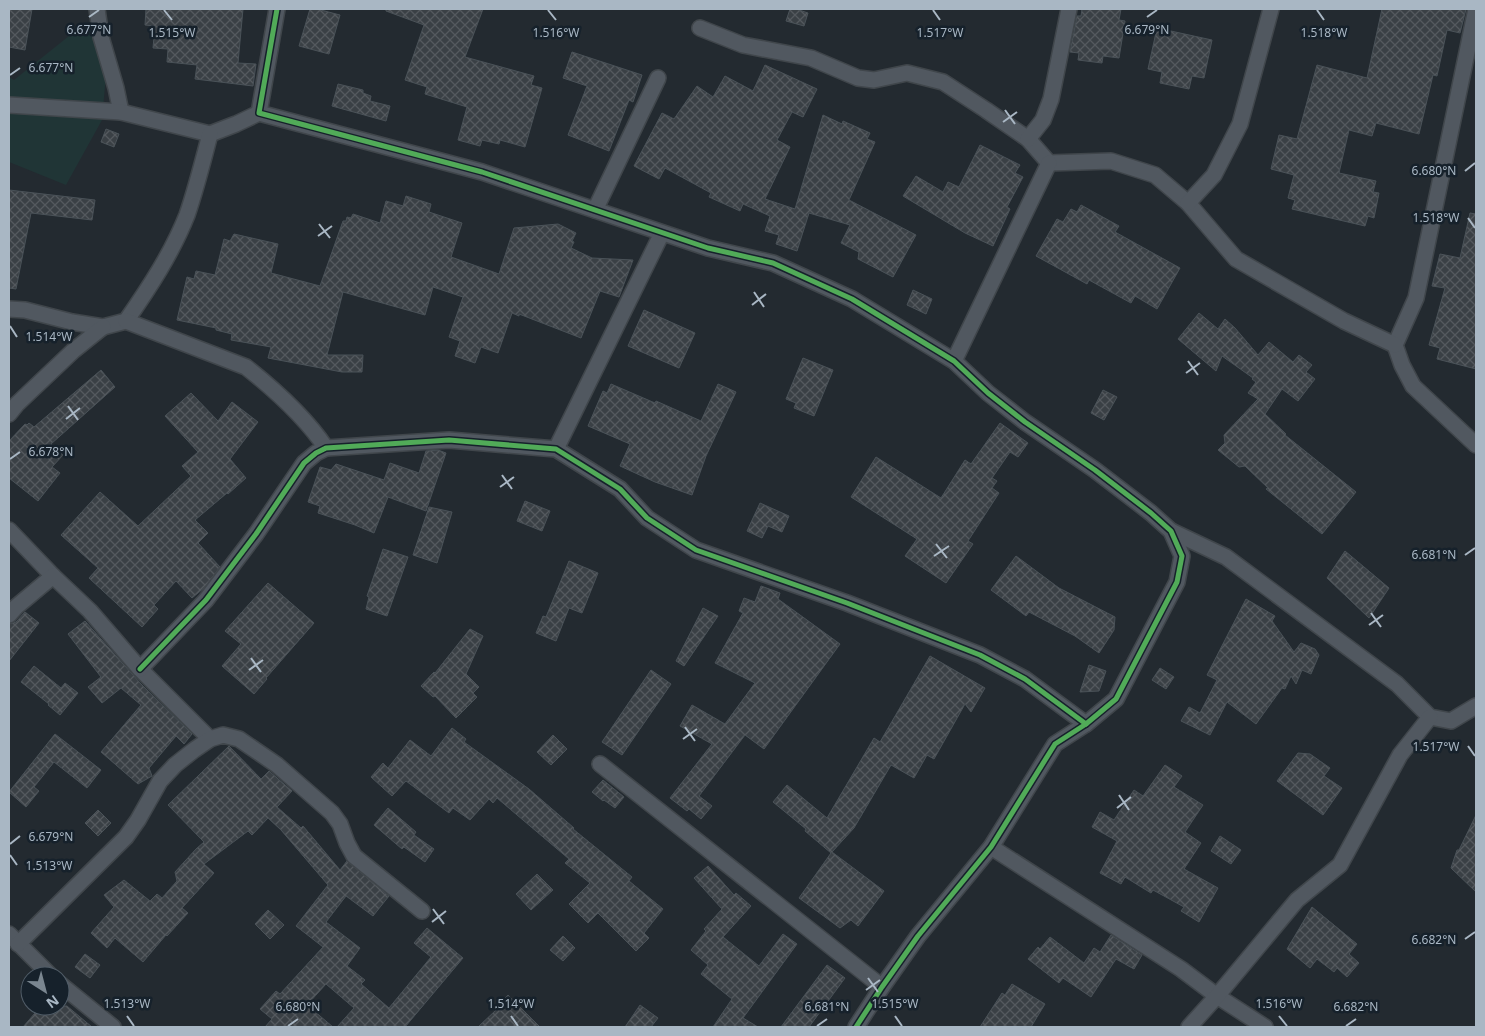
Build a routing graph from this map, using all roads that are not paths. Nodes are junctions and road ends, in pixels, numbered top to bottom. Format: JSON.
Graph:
{"nodes":[{"id":1,"x":97,"y":9,"type":"edge"},
{"id":2,"x":278,"y":9,"type":"edge"},
{"id":3,"x":1069,"y":9,"type":"edge"},
{"id":4,"x":1271,"y":9,"type":"edge"},
{"id":5,"x":1476,"y":9,"type":"edge"},
{"id":6,"x":700,"y":28,"type":"dead end"},
{"id":7,"x":658,"y":78,"type":"dead end"},
{"id":8,"x":9,"y":105,"type":"edge"},
{"id":9,"x":121,"y":112,"type":"junction"},
{"id":10,"x":259,"y":113,"type":"junction"},
{"id":11,"x":210,"y":134,"type":"junction"},
{"id":12,"x":1028,"y":140,"type":"junction"},
{"id":13,"x":1050,"y":163,"type":"junction"},
{"id":14,"x":1188,"y":203,"type":"junction"},
{"id":15,"x":594,"y":210,"type":"junction"},
{"id":16,"x":662,"y":233,"type":"junction"},
{"id":17,"x":9,"y":309,"type":"edge"},
{"id":18,"x":126,"y":321,"type":"junction"},
{"id":19,"x":103,"y":327,"type":"junction"},
{"id":20,"x":1395,"y":345,"type":"junction"},
{"id":21,"x":954,"y":361,"type":"junction"},
{"id":22,"x":9,"y":414,"type":"edge"},
{"id":23,"x":1476,"y":445,"type":"edge"},
{"id":24,"x":326,"y":448,"type":"junction"},
{"id":25,"x":556,"y":450,"type":"junction"},
{"id":26,"x":9,"y":530,"type":"edge"},
{"id":27,"x":1171,"y":531,"type":"junction"},
{"id":28,"x":53,"y":576,"type":"junction"},
{"id":29,"x":9,"y":615,"type":"edge"},
{"id":30,"x":140,"y":669,"type":"junction"},
{"id":31,"x":1476,"y":706,"type":"edge"},
{"id":32,"x":1430,"y":716,"type":"junction"},
{"id":33,"x":1086,"y":724,"type":"junction"},
{"id":34,"x":210,"y":739,"type":"junction"},
{"id":35,"x":600,"y":764,"type":"dead end"},
{"id":36,"x":991,"y":847,"type":"junction"},
{"id":37,"x":422,"y":911,"type":"dead end"},
{"id":38,"x":13,"y":939,"type":"edge"},
{"id":39,"x":41,"y":966,"type":"edge"},
{"id":40,"x":882,"y":987,"type":"junction"},
{"id":41,"x":70,"y":992,"type":"edge"},
{"id":42,"x":1217,"y":996,"type":"junction"},
{"id":43,"x":113,"y":1027,"type":"edge"},
{"id":44,"x":856,"y":1027,"type":"edge"},
{"id":45,"x":1189,"y":1027,"type":"edge"},
{"id":46,"x":1265,"y":1027,"type":"edge"}],
"edges":[{"from":1,"to":9,"type":"street"},
{"from":2,"to":10,"type":"street"},
{"from":3,"to":12,"type":"street"},
{"from":4,"to":14,"type":"street"},
{"from":5,"to":20,"type":"street"},
{"from":6,"to":12,"type":"street"},
{"from":7,"to":15,"type":"street"},
{"from":8,"to":9,"type":"street"},
{"from":9,"to":11,"type":"street"},
{"from":10,"to":11,"type":"street"},
{"from":10,"to":15,"type":"street"},
{"from":11,"to":18,"type":"street"},
{"from":12,"to":13,"type":"street"},
{"from":13,"to":14,"type":"street"},
{"from":13,"to":21,"type":"street"},
{"from":14,"to":20,"type":"street"},
{"from":15,"to":16,"type":"street"},
{"from":16,"to":21,"type":"street"},
{"from":16,"to":25,"type":"street"},
{"from":17,"to":19,"type":"street"},
{"from":18,"to":19,"type":"street"},
{"from":18,"to":24,"type":"street"},
{"from":19,"to":22,"type":"street"},
{"from":20,"to":23,"type":"street"},
{"from":21,"to":27,"type":"street"},
{"from":24,"to":25,"type":"street"},
{"from":24,"to":30,"type":"street"},
{"from":25,"to":33,"type":"street"},
{"from":26,"to":28,"type":"street"},
{"from":27,"to":32,"type":"street"},
{"from":27,"to":33,"type":"street"},
{"from":28,"to":29,"type":"street"},
{"from":28,"to":30,"type":"street"},
{"from":30,"to":34,"type":"street"},
{"from":31,"to":32,"type":"street"},
{"from":32,"to":42,"type":"street"},
{"from":33,"to":36,"type":"street"},
{"from":34,"to":37,"type":"street"},
{"from":34,"to":38,"type":"street"},
{"from":35,"to":40,"type":"street"},
{"from":36,"to":40,"type":"street"},
{"from":36,"to":42,"type":"street"},
{"from":38,"to":39,"type":"street"},
{"from":40,"to":44,"type":"street"},
{"from":41,"to":43,"type":"street"},
{"from":42,"to":45,"type":"street"},
{"from":42,"to":46,"type":"street"}]}
